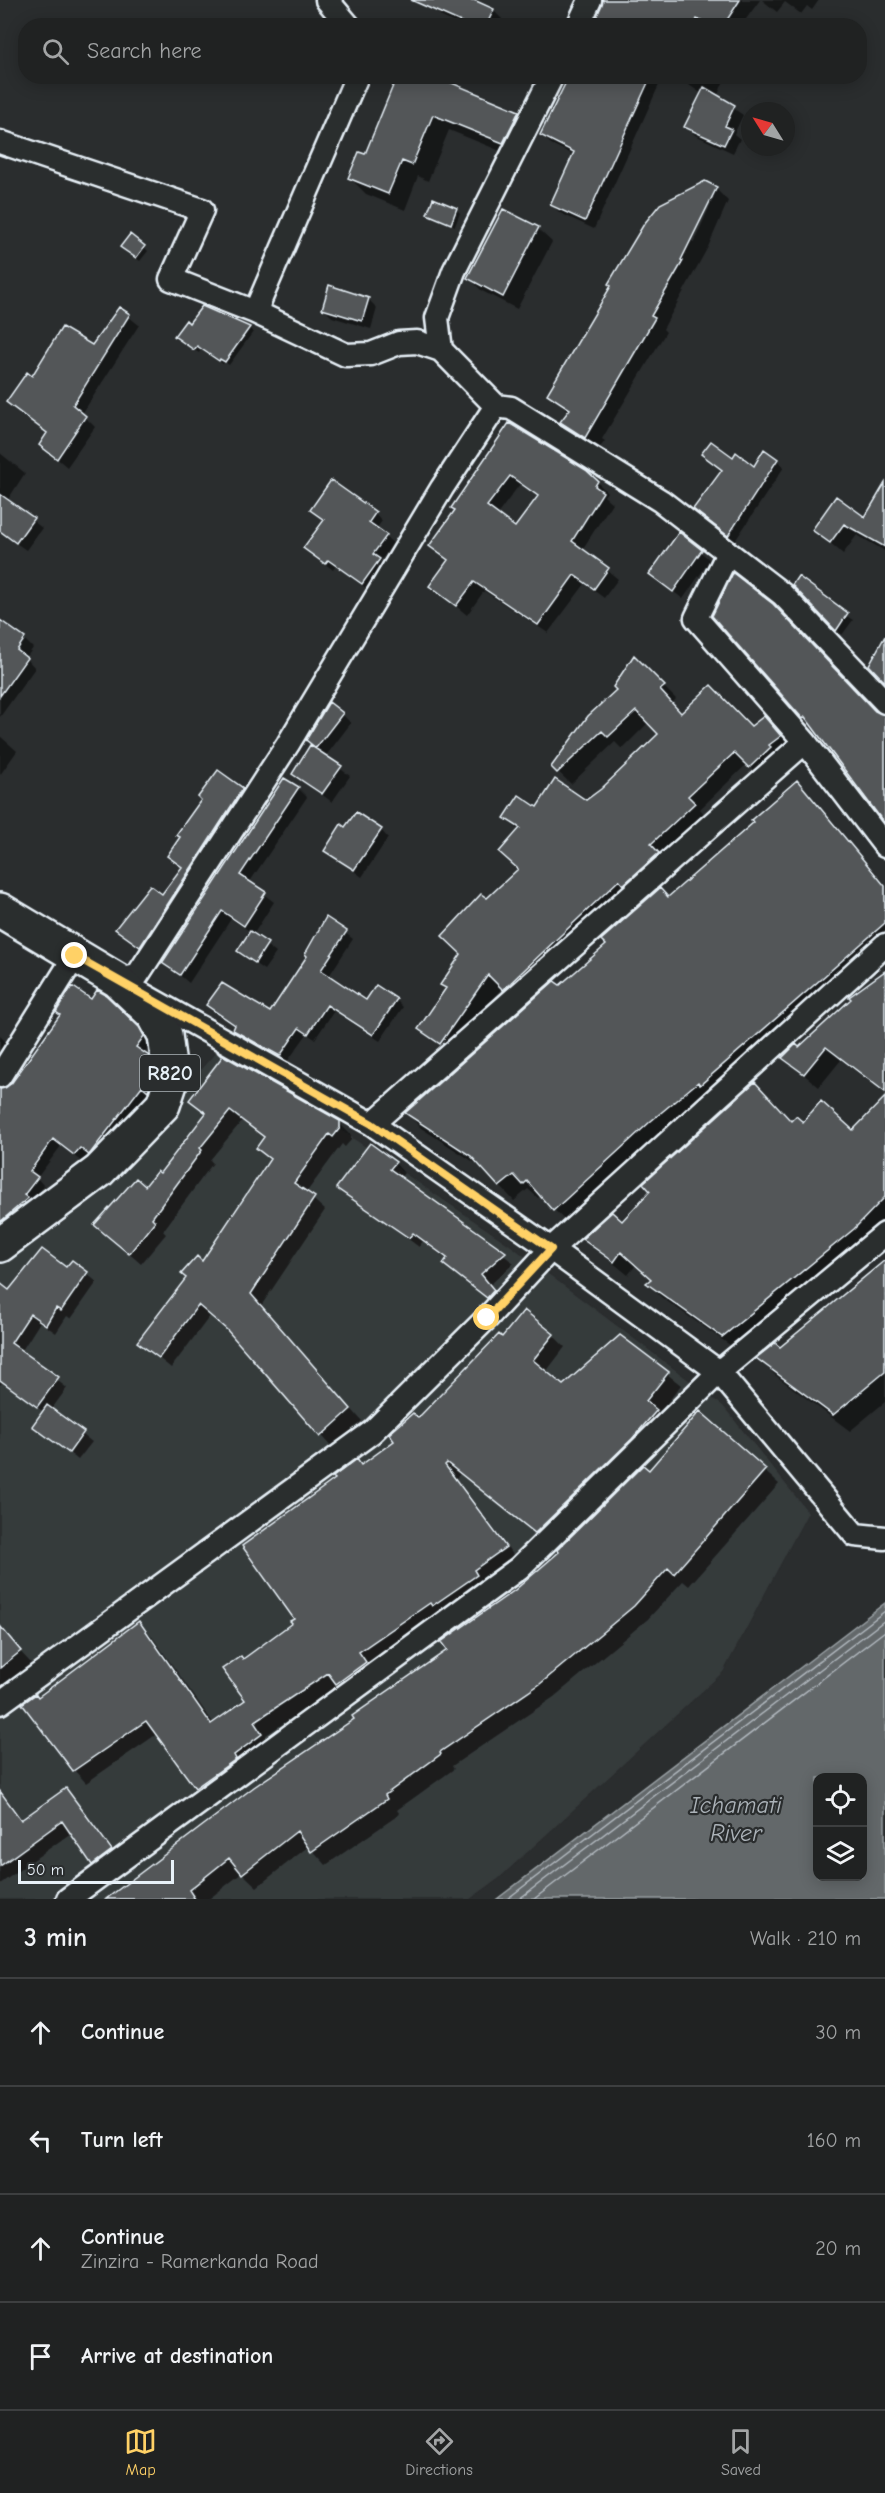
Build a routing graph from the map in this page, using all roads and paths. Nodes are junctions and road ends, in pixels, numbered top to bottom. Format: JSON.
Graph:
{"nodes":[{"id":1,"x":327,"y":0,"type":"edge"},
{"id":2,"x":590,"y":0,"type":"edge"},
{"id":3,"x":342,"y":18,"type":"edge"},
{"id":4,"x":582,"y":18,"type":"edge"},
{"id":5,"x":354,"y":84,"type":"edge"},
{"id":6,"x":548,"y":84,"type":"edge"},
{"id":7,"x":0,"y":142,"type":"edge"},
{"id":8,"x":255,"y":312,"type":"junction"},
{"id":9,"x":441,"y":350,"type":"junction"},
{"id":10,"x":496,"y":406,"type":"junction"},
{"id":11,"x":728,"y":553,"type":"junction"},
{"id":12,"x":885,"y":702,"type":"edge"},
{"id":13,"x":805,"y":742,"type":"junction"},
{"id":14,"x":885,"y":846,"type":"edge"},
{"id":15,"x":0,"y":910,"type":"edge"},
{"id":16,"x":885,"y":945,"type":"edge"},
{"id":17,"x":75,"y":956,"type":"junction"},
{"id":18,"x":117,"y":980,"type":"junction"},
{"id":19,"x":0,"y":1076,"type":"edge"},
{"id":20,"x":372,"y":1124,"type":"junction"},
{"id":21,"x":885,"y":1234,"type":"edge"},
{"id":22,"x":0,"y":1245,"type":"edge"},
{"id":23,"x":551,"y":1249,"type":"junction"},
{"id":24,"x":719,"y":1372,"type":"junction"},
{"id":25,"x":885,"y":1538,"type":"edge"},
{"id":26,"x":0,"y":1703,"type":"edge"},
{"id":27,"x":68,"y":1899,"type":"edge"}],
"edges":[{"from":1,"to":3,"type":"street"},
{"from":2,"to":4,"type":"street"},
{"from":5,"to":8,"type":"street"},
{"from":6,"to":9,"type":"street"},
{"from":7,"to":8,"type":"street"},
{"from":8,"to":9,"type":"street"},
{"from":9,"to":10,"type":"street"},
{"from":10,"to":11,"type":"street"},
{"from":10,"to":18,"type":"street"},
{"from":11,"to":12,"type":"street"},
{"from":11,"to":13,"type":"street"},
{"from":13,"to":14,"type":"street"},
{"from":13,"to":20,"type":"street"},
{"from":15,"to":17,"type":"main road","number":"R820"},
{"from":16,"to":23,"type":"street"},
{"from":17,"to":18,"type":"main road","number":"R820"},
{"from":17,"to":19,"type":"street"},
{"from":18,"to":20,"type":"street"},
{"from":18,"to":22,"type":"main road","number":"R820"},
{"from":20,"to":23,"type":"street"},
{"from":21,"to":24,"type":"street"},
{"from":23,"to":24,"type":"street"},
{"from":23,"to":26,"type":"street"},
{"from":24,"to":25,"type":"street"},
{"from":24,"to":27,"type":"street"}]}
